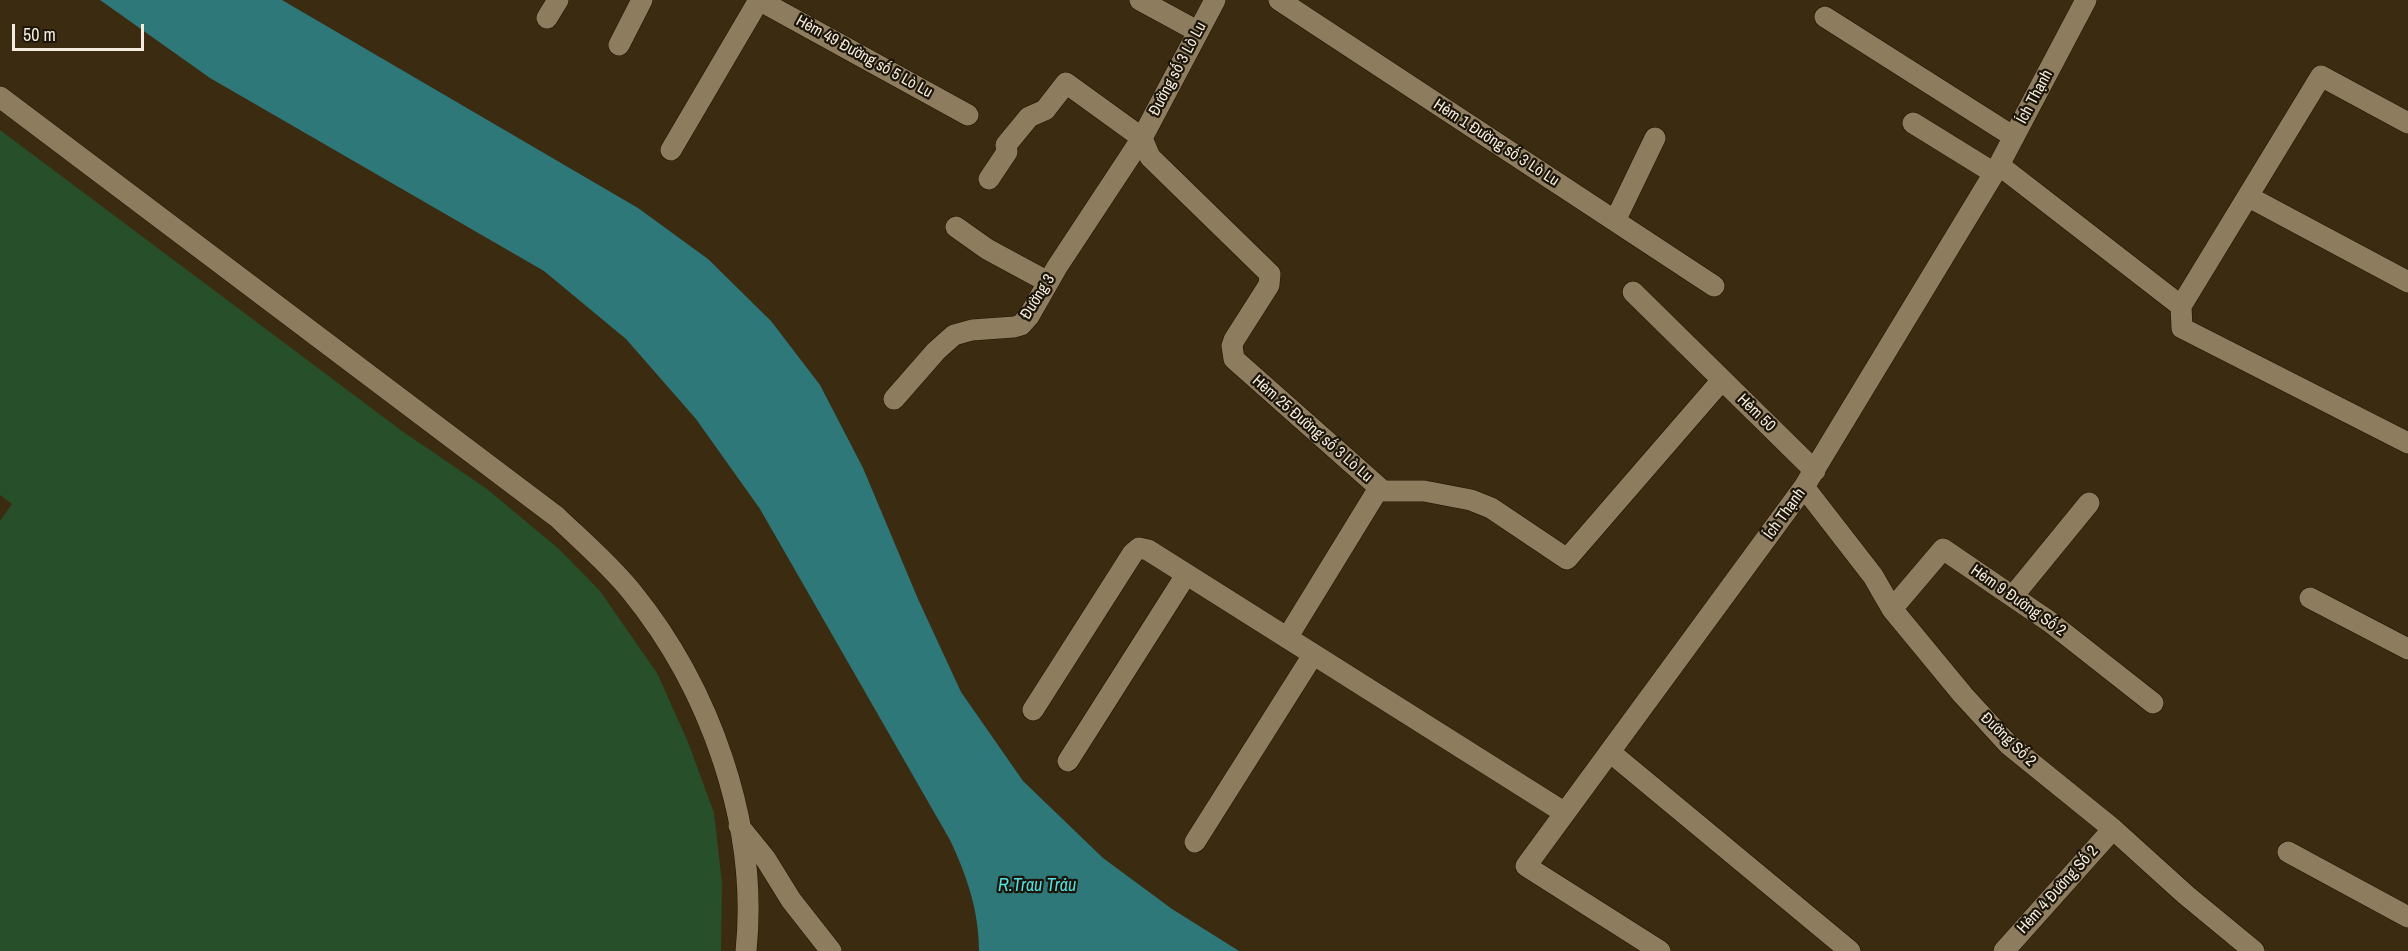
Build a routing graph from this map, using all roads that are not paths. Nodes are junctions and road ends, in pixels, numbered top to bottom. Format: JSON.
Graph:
{"nodes":[{"id":1,"x":558,"y":0,"type":"edge"},
{"id":2,"x":642,"y":0,"type":"edge"},
{"id":3,"x":759,"y":0,"type":"edge"},
{"id":4,"x":1140,"y":0,"type":"edge"},
{"id":5,"x":1215,"y":0,"type":"edge"},
{"id":6,"x":1279,"y":0,"type":"edge"},
{"id":7,"x":2086,"y":0,"type":"edge"},
{"id":8,"x":1826,"y":17,"type":"dead end"},
{"id":9,"x":547,"y":18,"type":"dead end"},
{"id":10,"x":1197,"y":31,"type":"junction"},
{"id":11,"x":620,"y":45,"type":"dead end"},
{"id":12,"x":0,"y":97,"type":"edge"},
{"id":13,"x":968,"y":115,"type":"dead end"},
{"id":14,"x":1913,"y":123,"type":"dead end"},
{"id":15,"x":2408,"y":123,"type":"edge"},
{"id":16,"x":2014,"y":137,"type":"junction"},
{"id":17,"x":1142,"y":138,"type":"junction"},
{"id":18,"x":1655,"y":138,"type":"dead end"},
{"id":19,"x":671,"y":150,"type":"dead end"},
{"id":20,"x":1997,"y":169,"type":"junction"},
{"id":21,"x":989,"y":179,"type":"dead end"},
{"id":22,"x":2249,"y":197,"type":"junction"},
{"id":23,"x":1615,"y":221,"type":"junction"},
{"id":24,"x":956,"y":227,"type":"dead end"},
{"id":25,"x":1048,"y":282,"type":"junction"},
{"id":26,"x":2408,"y":282,"type":"edge"},
{"id":27,"x":1714,"y":286,"type":"dead end"},
{"id":28,"x":1633,"y":292,"type":"dead end"},
{"id":29,"x":2181,"y":306,"type":"junction"},
{"id":30,"x":1722,"y":380,"type":"junction"},
{"id":31,"x":894,"y":399,"type":"dead end"},
{"id":32,"x":2408,"y":443,"type":"edge"},
{"id":33,"x":1810,"y":479,"type":"junction"},
{"id":34,"x":1379,"y":488,"type":"junction"},
{"id":35,"x":2089,"y":503,"type":"dead end"},
{"id":36,"x":1186,"y":575,"type":"junction"},
{"id":37,"x":2013,"y":596,"type":"junction"},
{"id":38,"x":2310,"y":598,"type":"dead end"},
{"id":39,"x":1892,"y":609,"type":"junction"},
{"id":40,"x":1287,"y":638,"type":"junction"},
{"id":41,"x":2408,"y":649,"type":"edge"},
{"id":42,"x":1313,"y":655,"type":"junction"},
{"id":43,"x":2153,"y":703,"type":"dead end"},
{"id":44,"x":1033,"y":710,"type":"dead end"},
{"id":45,"x":1610,"y":752,"type":"junction"},
{"id":46,"x":1068,"y":761,"type":"dead end"},
{"id":47,"x":1565,"y":813,"type":"junction"},
{"id":48,"x":738,"y":824,"type":"junction"},
{"id":49,"x":2113,"y":829,"type":"junction"},
{"id":50,"x":1195,"y":842,"type":"dead end"},
{"id":51,"x":2288,"y":852,"type":"dead end"},
{"id":52,"x":2408,"y":916,"type":"edge"},
{"id":53,"x":2240,"y":947,"type":"edge"},
{"id":54,"x":746,"y":951,"type":"edge"},
{"id":55,"x":831,"y":951,"type":"edge"},
{"id":56,"x":1660,"y":951,"type":"edge"},
{"id":57,"x":1850,"y":951,"type":"edge"},
{"id":58,"x":2004,"y":951,"type":"edge"}],
"edges":[{"from":1,"to":9,"type":"street"},
{"from":2,"to":11,"type":"street"},
{"from":3,"to":13,"type":"street","name":"Hẻm 49 Đường số 5 Lò Lu"},
{"from":3,"to":19,"type":"street"},
{"from":4,"to":10,"type":"street"},
{"from":5,"to":10,"type":"street","name":"Đường số 3 Lò Lu"},
{"from":6,"to":23,"type":"street","name":"Hẻm 1 Đường số 3 Lò Lu"},
{"from":7,"to":16,"type":"street","name":"Ích Thạnh"},
{"from":8,"to":16,"type":"street"},
{"from":10,"to":17,"type":"street","name":"Đường số 3 Lò Lu"},
{"from":12,"to":48,"type":"street"},
{"from":14,"to":20,"type":"street"},
{"from":15,"to":22,"type":"street"},
{"from":16,"to":20,"type":"street","name":"Ích Thạnh"},
{"from":17,"to":21,"type":"street"},
{"from":17,"to":25,"type":"street","name":"Đường 3"},
{"from":17,"to":34,"type":"street","name":"Hẻm 25 Đường số 3 Lò Lu"},
{"from":18,"to":23,"type":"street"},
{"from":20,"to":29,"type":"street"},
{"from":20,"to":33,"type":"street","name":"Ích Thạnh"},
{"from":22,"to":26,"type":"street"},
{"from":22,"to":29,"type":"street"},
{"from":23,"to":27,"type":"street","name":"Hẻm 1 Đường số 3 Lò Lu"},
{"from":24,"to":25,"type":"street"},
{"from":25,"to":31,"type":"street","name":"Đường 3"},
{"from":28,"to":30,"type":"street","name":"Hẻm 50"},
{"from":29,"to":32,"type":"street"},
{"from":30,"to":33,"type":"street","name":"Hẻm 50"},
{"from":30,"to":34,"type":"street","name":"Hẻm 25 Đường số 3 Lò Lu"},
{"from":33,"to":39,"type":"street","name":"Đường Số 2"},
{"from":33,"to":45,"type":"street","name":"Ích Thạnh"},
{"from":34,"to":40,"type":"street"},
{"from":35,"to":37,"type":"street"},
{"from":36,"to":40,"type":"street"},
{"from":36,"to":44,"type":"street"},
{"from":36,"to":46,"type":"street"},
{"from":37,"to":39,"type":"street","name":"Hẻm 9 Đường Số 2"},
{"from":37,"to":43,"type":"street","name":"Hẻm 9 Đường Số 2"},
{"from":38,"to":41,"type":"street"},
{"from":39,"to":49,"type":"street","name":"Đường Số 2"},
{"from":40,"to":42,"type":"street"},
{"from":42,"to":47,"type":"street"},
{"from":42,"to":50,"type":"street"},
{"from":45,"to":47,"type":"street","name":"Ích Thạnh"},
{"from":45,"to":57,"type":"street"},
{"from":47,"to":56,"type":"street","name":"Ích Thạnh"},
{"from":48,"to":54,"type":"street"},
{"from":48,"to":55,"type":"street"},
{"from":49,"to":53,"type":"street","name":"Đường Số 2"},
{"from":49,"to":58,"type":"street","name":"Hẻm 4 Đường Số 2"},
{"from":51,"to":52,"type":"street"}]}
